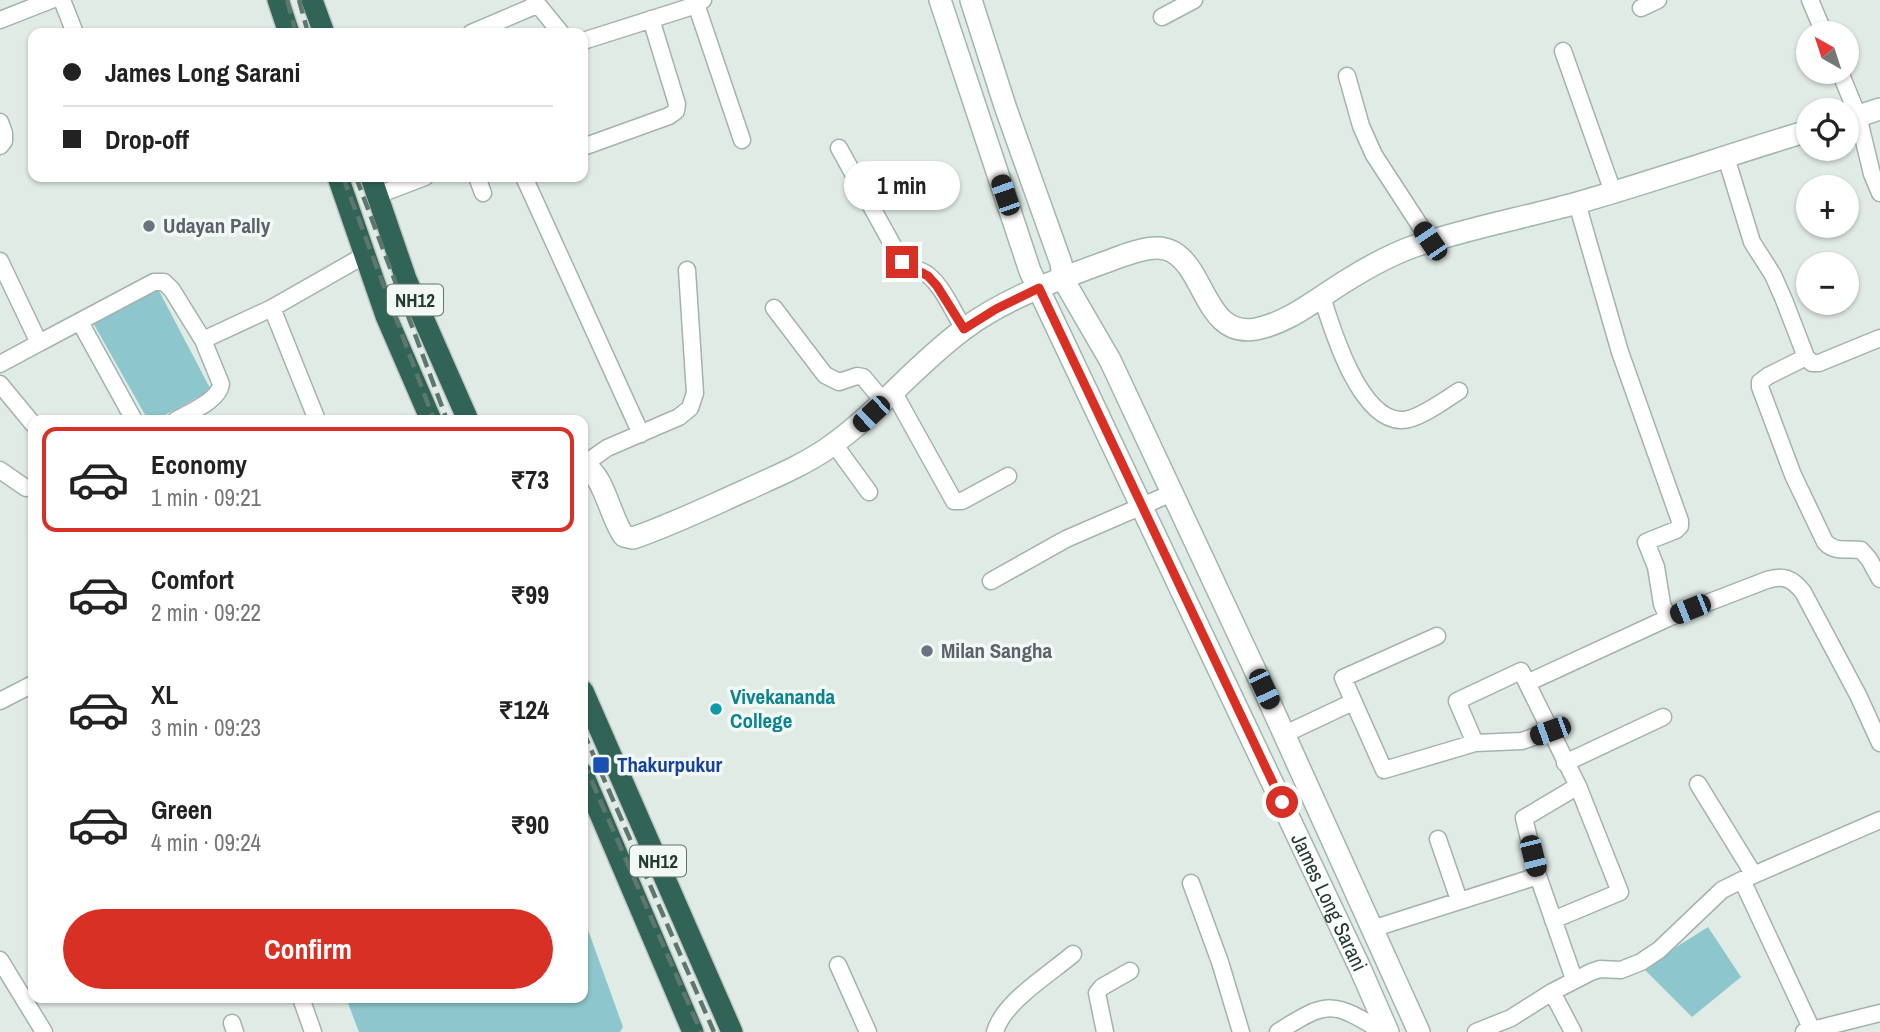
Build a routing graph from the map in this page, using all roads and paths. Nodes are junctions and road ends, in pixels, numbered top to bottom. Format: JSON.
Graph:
{"nodes":[{"id":1,"x":51,"y":0,"type":"edge"},
{"id":2,"x":62,"y":0,"type":"edge"},
{"id":3,"x":278,"y":0,"type":"edge"},
{"id":4,"x":312,"y":0,"type":"edge"},
{"id":5,"x":940,"y":0,"type":"edge"},
{"id":6,"x":971,"y":0,"type":"edge"},
{"id":7,"x":1194,"y":0,"type":"edge"},
{"id":8,"x":1658,"y":0,"type":"edge"},
{"id":9,"x":1810,"y":0,"type":"edge"},
{"id":10,"x":699,"y":2,"type":"edge"},
{"id":11,"x":536,"y":3,"type":"edge"},
{"id":12,"x":1641,"y":8,"type":"dead end"},
{"id":13,"x":1162,"y":17,"type":"dead end"},
{"id":14,"x":651,"y":19,"type":"junction"},
{"id":15,"x":0,"y":20,"type":"edge"},
{"id":16,"x":1819,"y":21,"type":"edge"},
{"id":17,"x":73,"y":28,"type":"edge"},
{"id":18,"x":287,"y":28,"type":"edge"},
{"id":19,"x":322,"y":28,"type":"edge"},
{"id":20,"x":482,"y":28,"type":"edge"},
{"id":21,"x":557,"y":28,"type":"edge"},
{"id":22,"x":588,"y":38,"type":"edge"},
{"id":23,"x":1563,"y":51,"type":"dead end"},
{"id":24,"x":1347,"y":76,"type":"dead end"},
{"id":25,"x":1880,"y":109,"type":"edge"},
{"id":26,"x":1859,"y":116,"type":"edge"},
{"id":27,"x":0,"y":122,"type":"edge"},
{"id":28,"x":1796,"y":135,"type":"edge"},
{"id":29,"x":1859,"y":138,"type":"edge"},
{"id":30,"x":742,"y":140,"type":"dead end"},
{"id":31,"x":588,"y":145,"type":"edge"},
{"id":32,"x":0,"y":146,"type":"edge"},
{"id":33,"x":839,"y":148,"type":"dead end"},
{"id":34,"x":1726,"y":157,"type":"junction"},
{"id":35,"x":340,"y":182,"type":"edge"},
{"id":36,"x":397,"y":182,"type":"edge"},
{"id":37,"x":479,"y":182,"type":"edge"},
{"id":38,"x":526,"y":182,"type":"edge"},
{"id":39,"x":374,"y":186,"type":"edge"},
{"id":40,"x":1613,"y":192,"type":"junction"},
{"id":41,"x":483,"y":193,"type":"dead end"},
{"id":42,"x":1880,"y":193,"type":"edge"},
{"id":43,"x":1577,"y":203,"type":"junction"},
{"id":44,"x":1430,"y":241,"type":"junction"},
{"id":45,"x":365,"y":255,"type":"junction"},
{"id":46,"x":0,"y":261,"type":"edge"},
{"id":47,"x":687,"y":270,"type":"dead end"},
{"id":48,"x":1063,"y":279,"type":"junction"},
{"id":49,"x":1039,"y":288,"type":"junction"},
{"id":50,"x":1322,"y":297,"type":"junction"},
{"id":51,"x":272,"y":308,"type":"junction"},
{"id":52,"x":774,"y":308,"type":"dead end"},
{"id":53,"x":80,"y":322,"type":"junction"},
{"id":54,"x":964,"y":329,"type":"junction"},
{"id":55,"x":1880,"y":338,"type":"edge"},
{"id":56,"x":203,"y":340,"type":"junction"},
{"id":57,"x":39,"y":343,"type":"junction"},
{"id":58,"x":1806,"y":357,"type":"junction"},
{"id":59,"x":0,"y":364,"type":"edge"},
{"id":60,"x":0,"y":384,"type":"edge"},
{"id":61,"x":1459,"y":391,"type":"dead end"},
{"id":62,"x":889,"y":397,"type":"junction"},
{"id":63,"x":131,"y":415,"type":"edge"},
{"id":64,"x":184,"y":415,"type":"edge"},
{"id":65,"x":315,"y":415,"type":"edge"},
{"id":66,"x":429,"y":415,"type":"edge"},
{"id":67,"x":466,"y":415,"type":"edge"},
{"id":68,"x":28,"y":418,"type":"edge"},
{"id":69,"x":641,"y":434,"type":"junction"},
{"id":70,"x":834,"y":444,"type":"junction"},
{"id":71,"x":588,"y":461,"type":"edge"},
{"id":72,"x":588,"y":467,"type":"edge"},
{"id":73,"x":0,"y":470,"type":"edge"},
{"id":74,"x":1008,"y":476,"type":"dead end"},
{"id":75,"x":26,"y":488,"type":"dead end"},
{"id":76,"x":869,"y":492,"type":"dead end"},
{"id":77,"x":1172,"y":493,"type":"junction"},
{"id":78,"x":1142,"y":507,"type":"junction"},
{"id":79,"x":1880,"y":579,"type":"edge"},
{"id":80,"x":991,"y":581,"type":"dead end"},
{"id":81,"x":1668,"y":618,"type":"junction"},
{"id":82,"x":1437,"y":636,"type":"dead end"},
{"id":83,"x":1527,"y":683,"type":"junction"},
{"id":84,"x":28,"y":687,"type":"edge"},
{"id":85,"x":0,"y":701,"type":"edge"},
{"id":86,"x":588,"y":702,"type":"edge"},
{"id":87,"x":1353,"y":702,"type":"junction"},
{"id":88,"x":1663,"y":717,"type":"dead end"},
{"id":89,"x":1550,"y":731,"type":"junction"},
{"id":90,"x":1285,"y":734,"type":"junction"},
{"id":91,"x":1475,"y":743,"type":"junction"},
{"id":92,"x":1880,"y":743,"type":"edge"},
{"id":93,"x":1565,"y":763,"type":"junction"},
{"id":94,"x":1698,"y":784,"type":"dead end"},
{"id":95,"x":588,"y":786,"type":"edge"},
{"id":96,"x":1578,"y":786,"type":"junction"},
{"id":97,"x":1880,"y":820,"type":"edge"},
{"id":98,"x":1438,"y":839,"type":"dead end"},
{"id":99,"x":1538,"y":876,"type":"junction"},
{"id":100,"x":1748,"y":877,"type":"junction"},
{"id":101,"x":1191,"y":883,"type":"dead end"},
{"id":102,"x":1459,"y":900,"type":"junction"},
{"id":103,"x":1553,"y":920,"type":"junction"},
{"id":104,"x":1372,"y":929,"type":"junction"},
{"id":105,"x":1073,"y":954,"type":"dead end"},
{"id":106,"x":0,"y":960,"type":"edge"},
{"id":107,"x":838,"y":965,"type":"dead end"},
{"id":108,"x":1130,"y":971,"type":"dead end"},
{"id":109,"x":1574,"y":979,"type":"junction"},
{"id":110,"x":6,"y":983,"type":"edge"},
{"id":111,"x":1552,"y":992,"type":"junction"},
{"id":112,"x":304,"y":1003,"type":"edge"},
{"id":113,"x":1880,"y":1013,"type":"edge"},
{"id":114,"x":1809,"y":1031,"type":"edge"},
{"id":115,"x":44,"y":1032,"type":"edge"},
{"id":116,"x":313,"y":1032,"type":"edge"},
{"id":117,"x":693,"y":1032,"type":"edge"},
{"id":118,"x":732,"y":1032,"type":"edge"},
{"id":119,"x":868,"y":1032,"type":"edge"},
{"id":120,"x":995,"y":1032,"type":"edge"},
{"id":121,"x":1105,"y":1032,"type":"edge"},
{"id":122,"x":1241,"y":1032,"type":"edge"},
{"id":123,"x":1278,"y":1032,"type":"edge"},
{"id":124,"x":1385,"y":1032,"type":"edge"},
{"id":125,"x":1419,"y":1032,"type":"edge"},
{"id":126,"x":1476,"y":1032,"type":"edge"},
{"id":127,"x":1573,"y":1032,"type":"edge"}],
"edges":[{"from":1,"to":15,"type":"street"},
{"from":2,"to":17,"type":"street"},
{"from":3,"to":18,"type":"highway"},
{"from":4,"to":19,"type":"highway"},
{"from":5,"to":49,"type":"main road","name":"James Long Sarani"},
{"from":6,"to":48,"type":"main road"},
{"from":7,"to":13,"type":"street"},
{"from":8,"to":12,"type":"street"},
{"from":9,"to":16,"type":"street"},
{"from":10,"to":14,"type":"street"},
{"from":10,"to":30,"type":"street"},
{"from":11,"to":20,"type":"street"},
{"from":11,"to":21,"type":"street"},
{"from":14,"to":22,"type":"street"},
{"from":14,"to":31,"type":"street"},
{"from":23,"to":40,"type":"street"},
{"from":24,"to":44,"type":"street"},
{"from":25,"to":26,"type":"main road"},
{"from":27,"to":32,"type":"street"},
{"from":28,"to":34,"type":"main road"},
{"from":29,"to":42,"type":"street"},
{"from":33,"to":54,"type":"street"},
{"from":34,"to":40,"type":"main road"},
{"from":34,"to":58,"type":"street"},
{"from":35,"to":45,"type":"highway","number":"NH12"},
{"from":36,"to":39,"type":"street"},
{"from":37,"to":41,"type":"street"},
{"from":38,"to":69,"type":"street"},
{"from":39,"to":67,"type":"highway","number":"NH12"},
{"from":40,"to":43,"type":"main road"},
{"from":43,"to":44,"type":"main road"},
{"from":43,"to":81,"type":"street"},
{"from":44,"to":50,"type":"main road"},
{"from":45,"to":51,"type":"street"},
{"from":45,"to":66,"type":"highway","number":"NH12"},
{"from":46,"to":57,"type":"street"},
{"from":47,"to":69,"type":"street"},
{"from":48,"to":49,"type":"main road"},
{"from":48,"to":50,"type":"main road"},
{"from":48,"to":77,"type":"main road"},
{"from":49,"to":54,"type":"main road"},
{"from":49,"to":78,"type":"main road","name":"James Long Sarani"},
{"from":50,"to":61,"type":"street"},
{"from":51,"to":56,"type":"street"},
{"from":51,"to":65,"type":"street"},
{"from":52,"to":62,"type":"street"},
{"from":53,"to":56,"type":"street"},
{"from":53,"to":57,"type":"street"},
{"from":53,"to":63,"type":"street"},
{"from":54,"to":62,"type":"main road"},
{"from":55,"to":58,"type":"street"},
{"from":56,"to":64,"type":"street"},
{"from":57,"to":59,"type":"street"},
{"from":58,"to":79,"type":"street"},
{"from":60,"to":68,"type":"street"},
{"from":62,"to":70,"type":"main road"},
{"from":62,"to":74,"type":"street"},
{"from":69,"to":71,"type":"street"},
{"from":70,"to":72,"type":"main road"},
{"from":70,"to":76,"type":"street"},
{"from":73,"to":75,"type":"street"},
{"from":77,"to":78,"type":"street"},
{"from":77,"to":90,"type":"main road"},
{"from":78,"to":80,"type":"street"},
{"from":78,"to":124,"type":"main road","name":"James Long Sarani"},
{"from":81,"to":83,"type":"street"},
{"from":81,"to":92,"type":"street"},
{"from":82,"to":87,"type":"street"},
{"from":83,"to":89,"type":"street"},
{"from":83,"to":91,"type":"street"},
{"from":84,"to":85,"type":"street"},
{"from":86,"to":118,"type":"highway","number":"NH12"},
{"from":87,"to":90,"type":"street"},
{"from":87,"to":91,"type":"street"},
{"from":88,"to":93,"type":"street"},
{"from":89,"to":91,"type":"street"},
{"from":89,"to":93,"type":"street"},
{"from":90,"to":104,"type":"main road"},
{"from":93,"to":96,"type":"street"},
{"from":94,"to":100,"type":"street"},
{"from":95,"to":117,"type":"highway","number":"NH12"},
{"from":96,"to":99,"type":"street"},
{"from":96,"to":103,"type":"street"},
{"from":97,"to":100,"type":"street"},
{"from":98,"to":102,"type":"street"},
{"from":99,"to":102,"type":"street"},
{"from":99,"to":103,"type":"street"},
{"from":100,"to":109,"type":"street"},
{"from":100,"to":114,"type":"street"},
{"from":101,"to":122,"type":"street"},
{"from":102,"to":104,"type":"street"},
{"from":103,"to":109,"type":"street"},
{"from":104,"to":125,"type":"main road"},
{"from":105,"to":120,"type":"street"},
{"from":106,"to":110,"type":"street"},
{"from":107,"to":119,"type":"street"},
{"from":108,"to":121,"type":"street"},
{"from":109,"to":111,"type":"street"},
{"from":110,"to":115,"type":"street"},
{"from":111,"to":126,"type":"street"},
{"from":111,"to":127,"type":"street"},
{"from":112,"to":116,"type":"street"},
{"from":113,"to":114,"type":"street"},
{"from":123,"to":124,"type":"street"}]}
